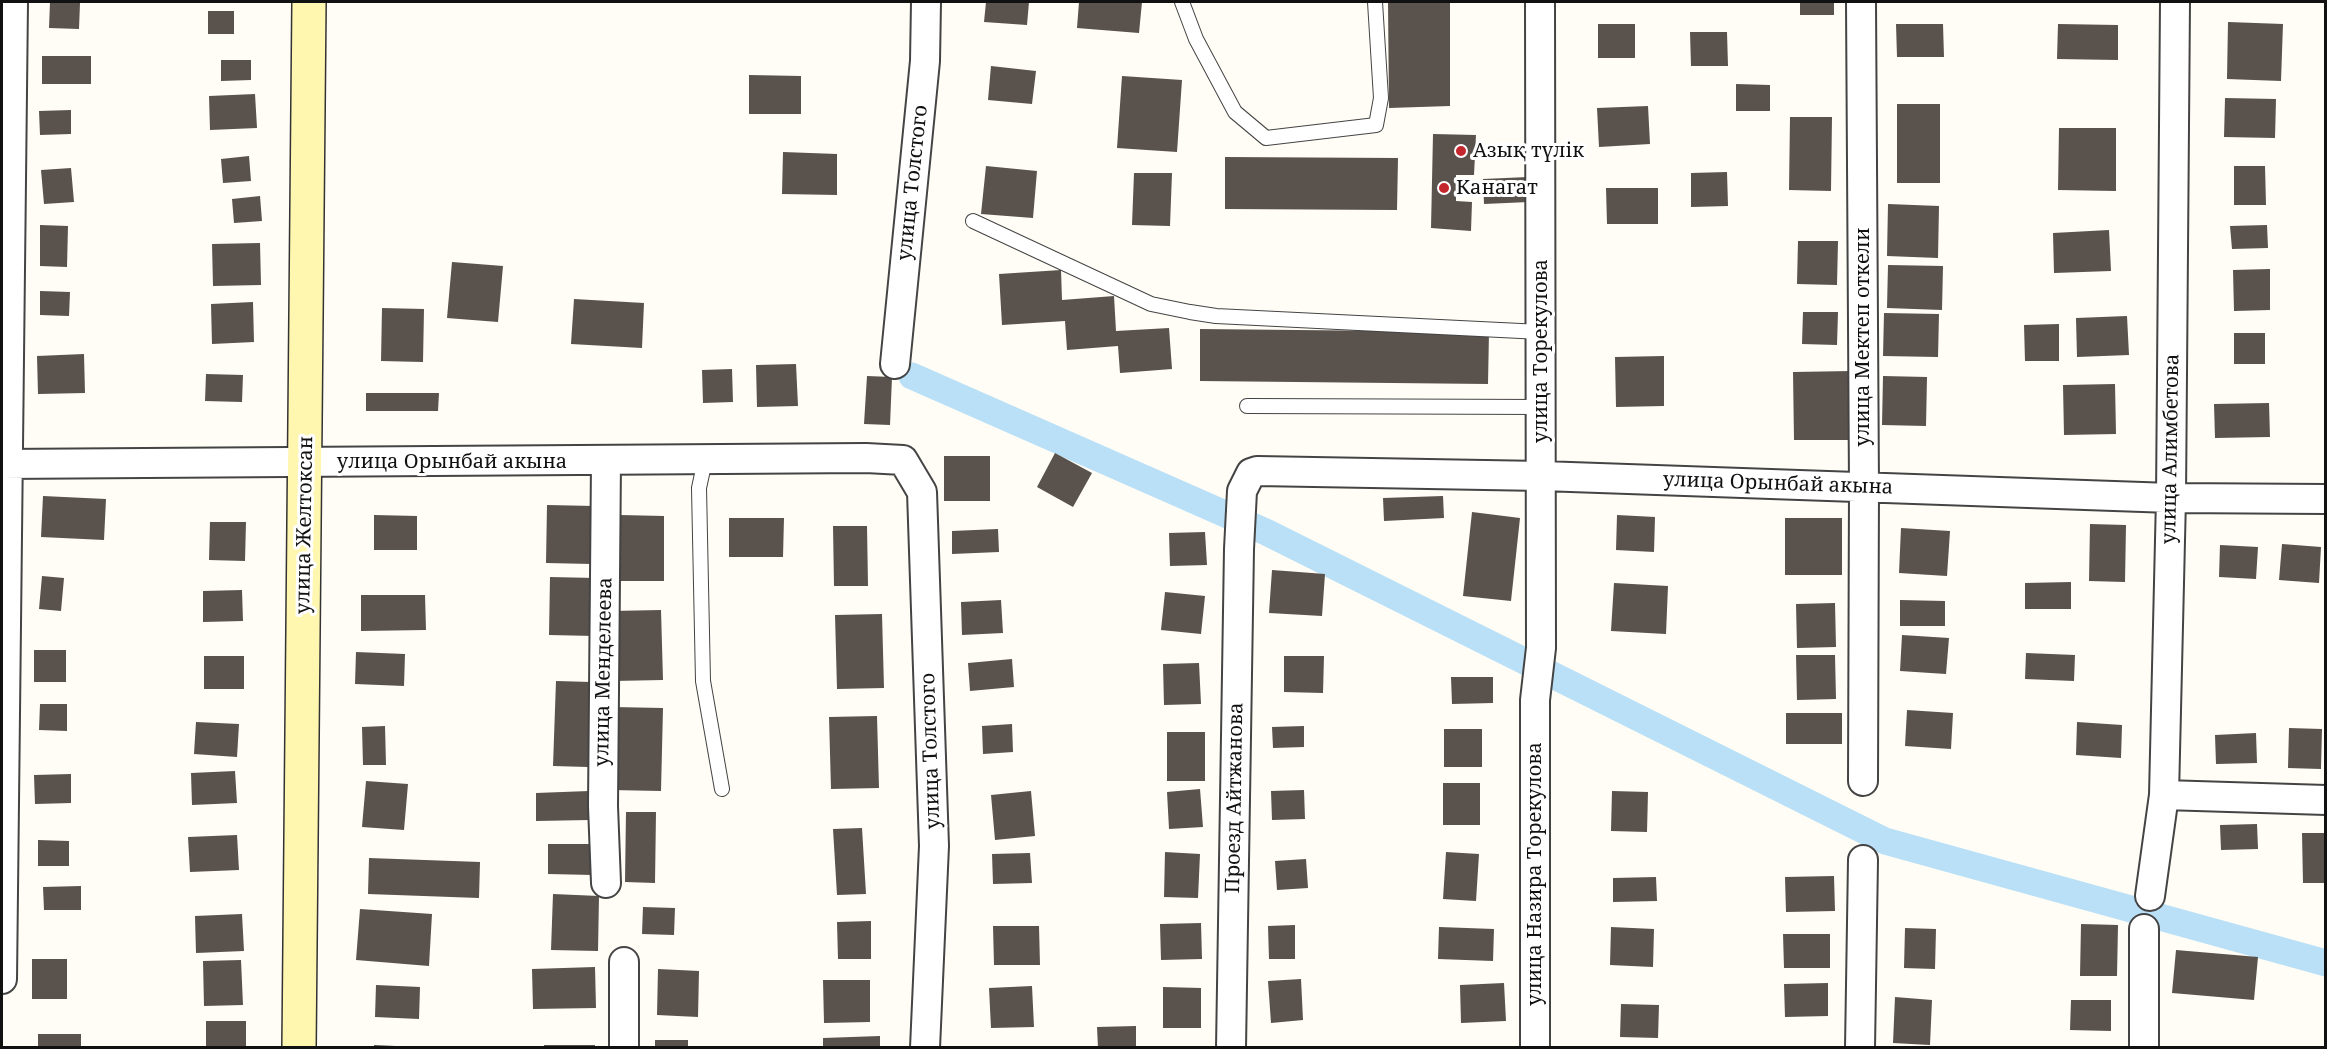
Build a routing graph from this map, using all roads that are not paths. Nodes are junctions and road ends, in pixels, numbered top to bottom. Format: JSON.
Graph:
{"nodes":[{"id":1,"x":13,"y":2,"type":"edge"},
{"id":2,"x":309,"y":2,"type":"edge"},
{"id":3,"x":926,"y":2,"type":"edge"},
{"id":4,"x":1182,"y":2,"type":"edge"},
{"id":5,"x":1375,"y":2,"type":"edge"},
{"id":6,"x":1539,"y":2,"type":"edge"},
{"id":7,"x":1861,"y":2,"type":"edge"},
{"id":8,"x":2175,"y":2,"type":"edge"},
{"id":9,"x":973,"y":221,"type":"dead end"},
{"id":10,"x":1541,"y":332,"type":"junction"},
{"id":11,"x":895,"y":364,"type":"dead end"},
{"id":12,"x":1247,"y":406,"type":"dead end"},
{"id":13,"x":1542,"y":407,"type":"junction"},
{"id":14,"x":705,"y":460,"type":"junction"},
{"id":15,"x":903,"y":460,"type":"joint"},
{"id":16,"x":606,"y":461,"type":"junction"},
{"id":17,"x":306,"y":462,"type":"junction"},
{"id":18,"x":5,"y":464,"type":"edge"},
{"id":19,"x":1542,"y":476,"type":"junction"},
{"id":20,"x":1863,"y":487,"type":"junction"},
{"id":21,"x":1242,"y":491,"type":"joint"},
{"id":22,"x":2171,"y":498,"type":"junction"},
{"id":23,"x":2325,"y":499,"type":"edge"},
{"id":24,"x":1535,"y":700,"type":"joint"},
{"id":25,"x":1863,"y":781,"type":"dead end"},
{"id":26,"x":722,"y":789,"type":"dead end"},
{"id":27,"x":2164,"y":795,"type":"junction"},
{"id":28,"x":2325,"y":800,"type":"edge"},
{"id":29,"x":1863,"y":860,"type":"dead end"},
{"id":30,"x":606,"y":883,"type":"dead end"},
{"id":31,"x":2150,"y":896,"type":"dead end"},
{"id":32,"x":2144,"y":929,"type":"dead end"},
{"id":33,"x":624,"y":962,"type":"dead end"},
{"id":34,"x":2,"y":979,"type":"edge"},
{"id":35,"x":299,"y":1047,"type":"edge"},
{"id":36,"x":624,"y":1047,"type":"edge"},
{"id":37,"x":926,"y":1047,"type":"edge"},
{"id":38,"x":1232,"y":1047,"type":"edge"},
{"id":39,"x":1535,"y":1047,"type":"edge"},
{"id":40,"x":1860,"y":1047,"type":"edge"},
{"id":41,"x":2144,"y":1047,"type":"edge"}],
"edges":[{"from":1,"to":18,"type":"street"},
{"from":2,"to":17,"type":"main road","name":"улица Желтоксан"},
{"from":3,"to":11,"type":"street","name":"улица Толстого"},
{"from":4,"to":5,"type":"lane"},
{"from":6,"to":10,"type":"street","name":"улица Торекулова"},
{"from":7,"to":20,"type":"street","name":"улица Мектеп откели"},
{"from":8,"to":22,"type":"street","name":"улица Алимбетова"},
{"from":9,"to":10,"type":"lane"},
{"from":10,"to":13,"type":"street","name":"улица Торекулова"},
{"from":12,"to":13,"type":"lane"},
{"from":13,"to":19,"type":"street","name":"улица Торекулова"},
{"from":14,"to":15,"type":"street","name":"улица Орынбай акына"},
{"from":14,"to":16,"type":"street","name":"улица Орынбай акына"},
{"from":14,"to":26,"type":"lane"},
{"from":15,"to":37,"type":"street","name":"улица Толстого"},
{"from":16,"to":17,"type":"street","name":"улица Орынбай акына"},
{"from":16,"to":30,"type":"street","name":"улица Менделеева"},
{"from":17,"to":18,"type":"street","name":"улица Орынбай акына"},
{"from":17,"to":35,"type":"main road","name":"улица Желтоксан"},
{"from":18,"to":34,"type":"street"},
{"from":19,"to":20,"type":"street","name":"улица Орынбай акына"},
{"from":19,"to":21,"type":"street","name":"улица Орынбай акына"},
{"from":19,"to":24,"type":"street","name":"улица Торекулова"},
{"from":20,"to":22,"type":"street","name":"улица Орынбай акына"},
{"from":20,"to":25,"type":"street","name":"улица Мектеп откели"},
{"from":21,"to":38,"type":"street","name":"Проезд Айтжанова"},
{"from":22,"to":23,"type":"street","name":"улица Орынбай акына"},
{"from":22,"to":27,"type":"street","name":"улица Алимбетова"},
{"from":24,"to":39,"type":"street","name":"улица Назира Торекулова"},
{"from":27,"to":28,"type":"street"},
{"from":27,"to":31,"type":"street","name":"улица Алимбетова"},
{"from":29,"to":40,"type":"street"},
{"from":32,"to":41,"type":"street"},
{"from":33,"to":36,"type":"street"}]}
